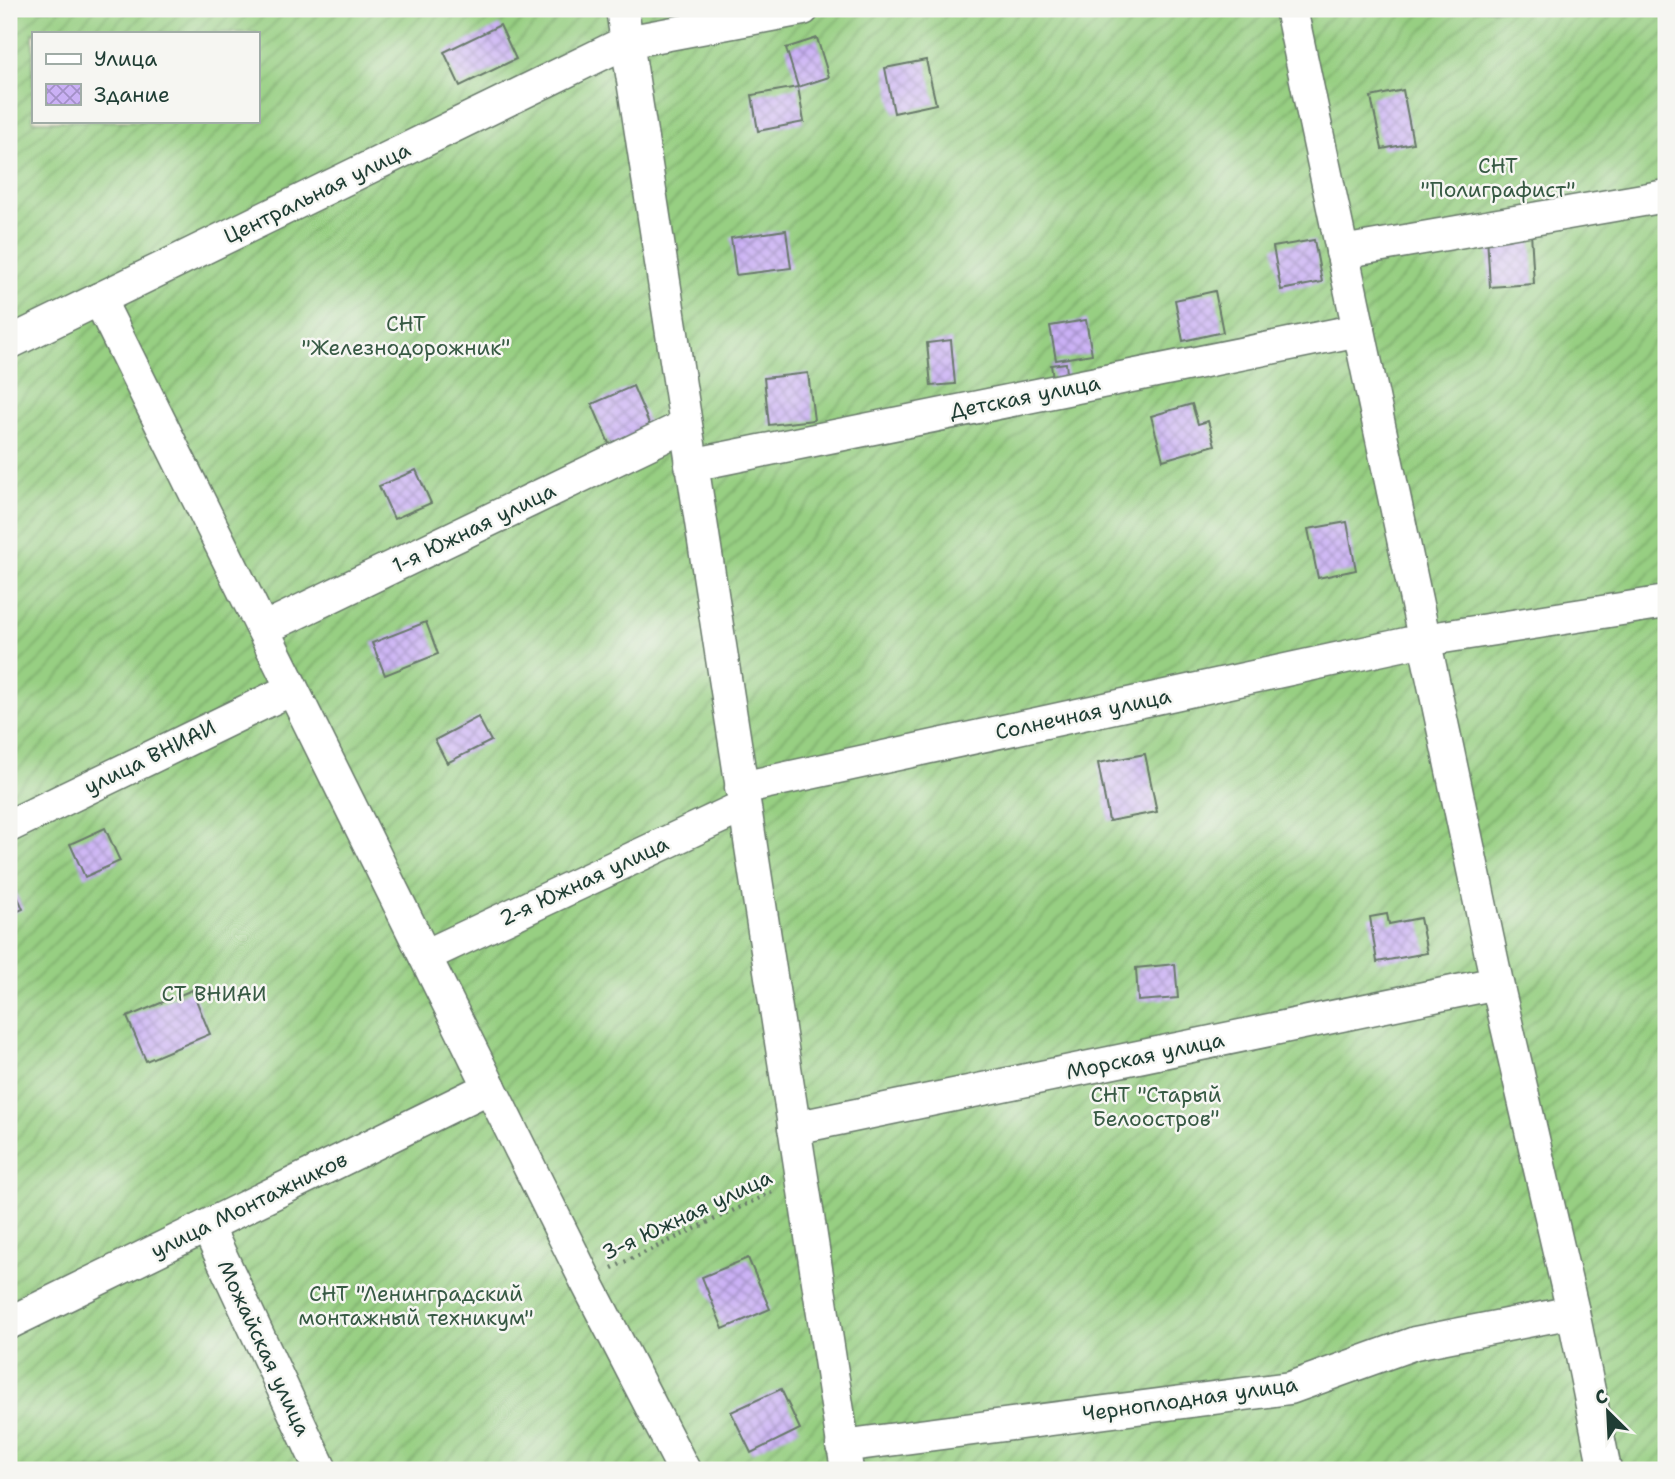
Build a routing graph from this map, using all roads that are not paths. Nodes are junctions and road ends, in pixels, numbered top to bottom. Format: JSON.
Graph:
{"nodes":[{"id":1,"x":622,"y":9,"type":"edge"},
{"id":2,"x":803,"y":9,"type":"edge"},
{"id":3,"x":1291,"y":9,"type":"edge"},
{"id":4,"x":626,"y":42,"type":"junction"},
{"id":5,"x":1666,"y":196,"type":"edge"},
{"id":6,"x":1342,"y":252,"type":"junction"},
{"id":7,"x":99,"y":299,"type":"junction"},
{"id":8,"x":1359,"y":330,"type":"junction"},
{"id":9,"x":9,"y":343,"type":"edge"},
{"id":10,"x":685,"y":426,"type":"junction"},
{"id":11,"x":691,"y":465,"type":"junction"},
{"id":12,"x":1666,"y":602,"type":"edge"},
{"id":13,"x":263,"y":629,"type":"junction"},
{"id":14,"x":1424,"y":640,"type":"junction"},
{"id":15,"x":292,"y":689,"type":"junction"},
{"id":16,"x":742,"y":797,"type":"junction"},
{"id":17,"x":9,"y":826,"type":"edge"},
{"id":18,"x":425,"y":956,"type":"junction"},
{"id":19,"x":1497,"y":983,"type":"junction"},
{"id":20,"x":490,"y":1087,"type":"junction"},
{"id":21,"x":794,"y":1128,"type":"junction"},
{"id":22,"x":207,"y":1226,"type":"junction"},
{"id":23,"x":1573,"y":1312,"type":"junction"},
{"id":24,"x":9,"y":1323,"type":"edge"},
{"id":25,"x":845,"y":1458,"type":"edge"},
{"id":26,"x":321,"y":1470,"type":"edge"},
{"id":27,"x":684,"y":1470,"type":"edge"},
{"id":28,"x":1605,"y":1470,"type":"edge"}],
"edges":[{"from":1,"to":4,"type":"street"},
{"from":2,"to":4,"type":"street","name":"Центральная улица"},
{"from":3,"to":6,"type":"street"},
{"from":4,"to":7,"type":"street","name":"Центральная улица"},
{"from":4,"to":10,"type":"street"},
{"from":5,"to":6,"type":"street"},
{"from":6,"to":8,"type":"street"},
{"from":7,"to":9,"type":"street","name":"Центральная улица"},
{"from":7,"to":13,"type":"street"},
{"from":8,"to":11,"type":"street","name":"Детская улица"},
{"from":8,"to":14,"type":"street"},
{"from":10,"to":11,"type":"street"},
{"from":10,"to":13,"type":"street","name":"1-я Южная улица"},
{"from":11,"to":16,"type":"street"},
{"from":12,"to":14,"type":"street","name":"Солнечная улица"},
{"from":13,"to":15,"type":"street"},
{"from":14,"to":16,"type":"street","name":"Солнечная улица"},
{"from":14,"to":19,"type":"street"},
{"from":15,"to":17,"type":"street","name":"улица ВНИАИ"},
{"from":15,"to":18,"type":"street"},
{"from":16,"to":18,"type":"street","name":"2-я Южная улица"},
{"from":16,"to":21,"type":"street"},
{"from":18,"to":20,"type":"street"},
{"from":19,"to":21,"type":"street","name":"Морская улица"},
{"from":19,"to":23,"type":"street"},
{"from":20,"to":22,"type":"street","name":"улица Монтажников"},
{"from":20,"to":27,"type":"street"},
{"from":21,"to":25,"type":"street"},
{"from":22,"to":24,"type":"street","name":"улица Монтажников"},
{"from":22,"to":26,"type":"street","name":"Можайская улица"},
{"from":23,"to":25,"type":"street","name":"Черноплодная улица"},
{"from":23,"to":28,"type":"street"}]}
